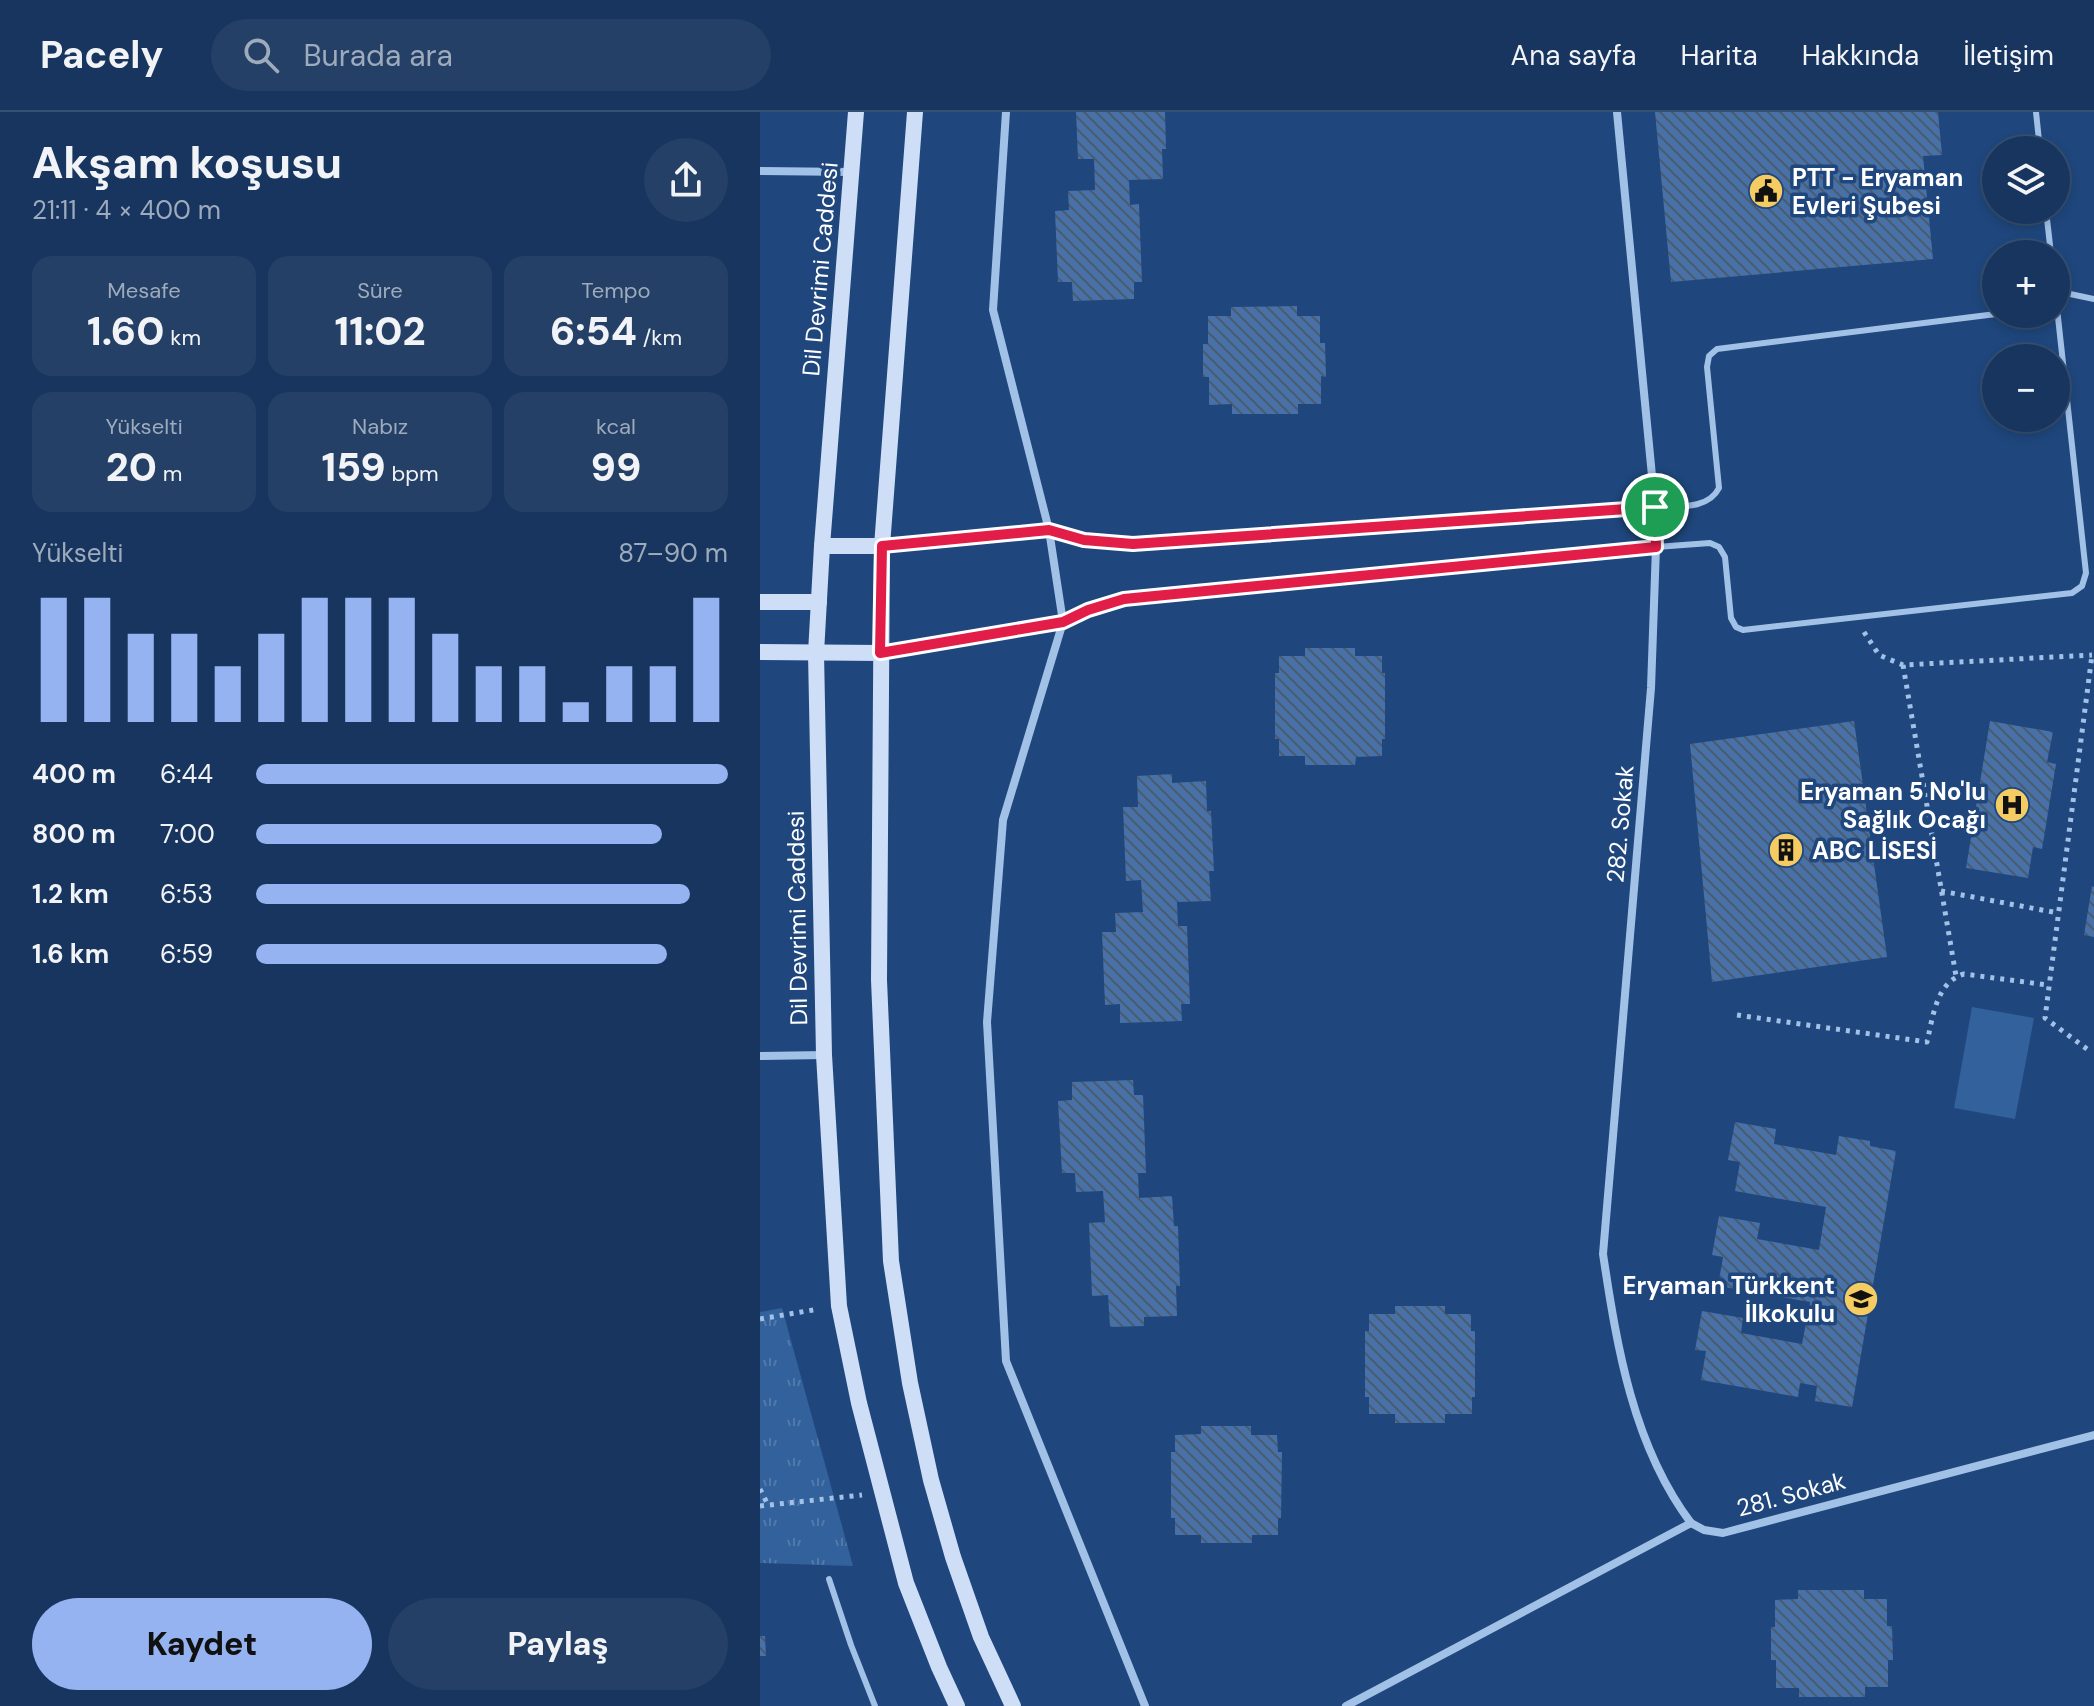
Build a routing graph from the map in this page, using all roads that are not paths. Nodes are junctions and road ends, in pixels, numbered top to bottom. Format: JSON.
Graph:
{"nodes":[{"id":1,"x":856,"y":112,"type":"edge"},
{"id":2,"x":915,"y":112,"type":"edge"},
{"id":3,"x":1006,"y":112,"type":"edge"},
{"id":4,"x":1617,"y":112,"type":"edge"},
{"id":5,"x":2036,"y":112,"type":"edge"},
{"id":6,"x":2039,"y":136,"type":"edge"},
{"id":7,"x":760,"y":171,"type":"edge"},
{"id":8,"x":852,"y":172,"type":"junction"},
{"id":9,"x":2070,"y":294,"type":"edge"},
{"id":10,"x":2094,"y":299,"type":"edge"},
{"id":11,"x":1982,"y":316,"type":"edge"},
{"id":12,"x":2058,"y":328,"type":"edge"},
{"id":13,"x":1655,"y":507,"type":"junction"},
{"id":14,"x":1049,"y":530,"type":"junction"},
{"id":15,"x":822,"y":546,"type":"junction"},
{"id":16,"x":882,"y":546,"type":"junction"},
{"id":17,"x":1656,"y":547,"type":"junction"},
{"id":18,"x":760,"y":602,"type":"edge"},
{"id":19,"x":819,"y":602,"type":"junction"},
{"id":20,"x":1063,"y":622,"type":"junction"},
{"id":21,"x":760,"y":652,"type":"edge"},
{"id":22,"x":816,"y":653,"type":"junction"},
{"id":23,"x":880,"y":653,"type":"junction"},
{"id":24,"x":824,"y":1055,"type":"junction"},
{"id":25,"x":760,"y":1056,"type":"edge"},
{"id":26,"x":2094,"y":1435,"type":"edge"},
{"id":27,"x":1691,"y":1523,"type":"junction"},
{"id":28,"x":829,"y":1579,"type":"dead end"},
{"id":29,"x":875,"y":1706,"type":"edge"},
{"id":30,"x":957,"y":1706,"type":"edge"},
{"id":31,"x":1013,"y":1706,"type":"edge"},
{"id":32,"x":1145,"y":1706,"type":"edge"},
{"id":33,"x":1346,"y":1706,"type":"edge"}],
"edges":[{"from":1,"to":8,"type":"main road","name":"Dil Devrimi Caddesi"},
{"from":2,"to":16,"type":"main road"},
{"from":3,"to":14,"type":"street"},
{"from":4,"to":13,"type":"street","name":"282. Sokak"},
{"from":5,"to":6,"type":"lane"},
{"from":7,"to":8,"type":"street"},
{"from":8,"to":15,"type":"main road","name":"Dil Devrimi Caddesi"},
{"from":9,"to":10,"type":"lane"},
{"from":11,"to":13,"type":"lane"},
{"from":12,"to":17,"type":"lane"},
{"from":13,"to":14,"type":"street"},
{"from":13,"to":17,"type":"street","name":"282. Sokak"},
{"from":14,"to":16,"type":"street"},
{"from":14,"to":20,"type":"street"},
{"from":15,"to":16,"type":"main road"},
{"from":15,"to":19,"type":"main road","name":"Dil Devrimi Caddesi"},
{"from":16,"to":23,"type":"main road"},
{"from":17,"to":20,"type":"street"},
{"from":17,"to":27,"type":"street","name":"282. Sokak"},
{"from":18,"to":19,"type":"main road"},
{"from":19,"to":22,"type":"main road","name":"Dil Devrimi Caddesi"},
{"from":20,"to":23,"type":"street"},
{"from":20,"to":32,"type":"street"},
{"from":21,"to":22,"type":"main road"},
{"from":22,"to":23,"type":"main road"},
{"from":22,"to":24,"type":"main road","name":"Dil Devrimi Caddesi"},
{"from":23,"to":31,"type":"main road"},
{"from":24,"to":25,"type":"street"},
{"from":24,"to":30,"type":"main road","name":"Dil Devrimi Caddesi"},
{"from":26,"to":27,"type":"street","name":"281. Sokak"},
{"from":27,"to":33,"type":"street"},
{"from":28,"to":29,"type":"lane"}]}
